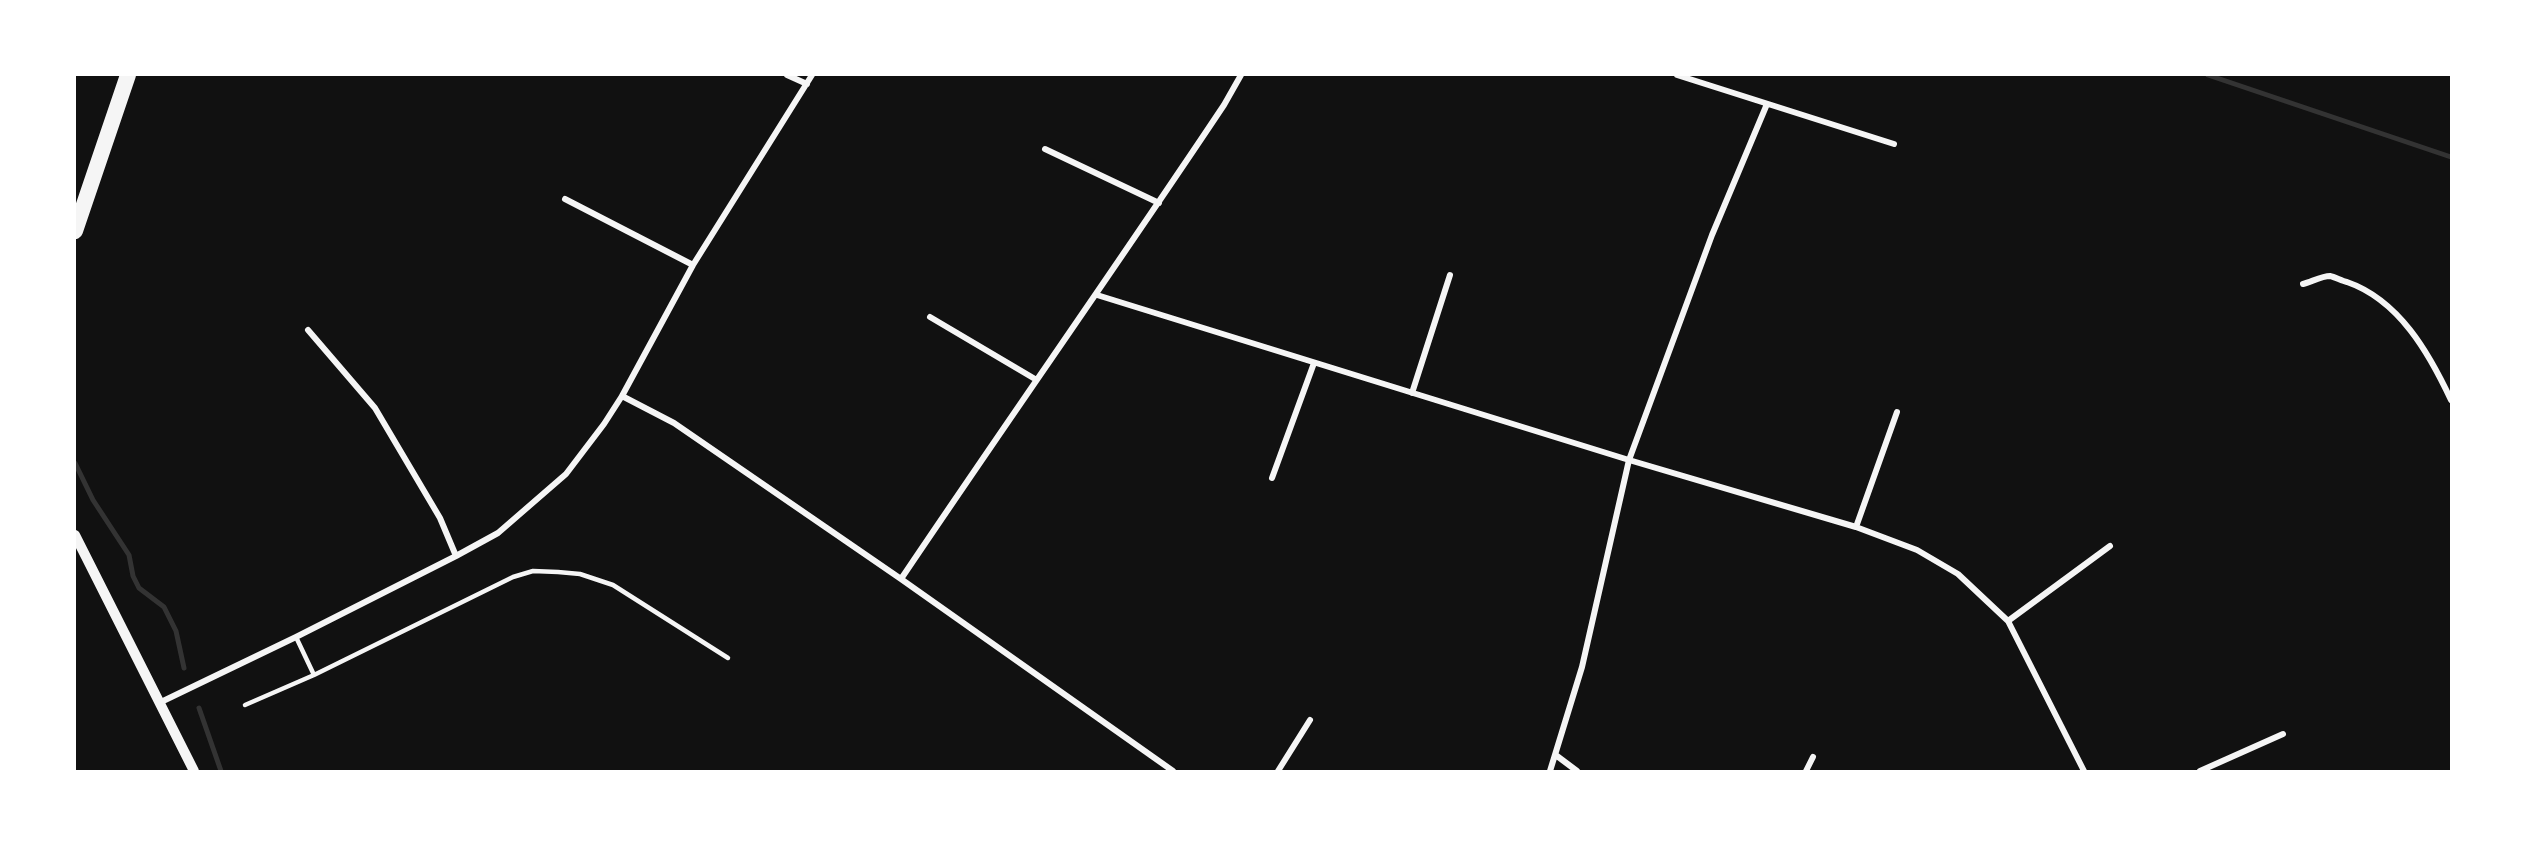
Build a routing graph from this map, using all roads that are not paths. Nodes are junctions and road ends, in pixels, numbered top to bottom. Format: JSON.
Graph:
{"nodes":[{"id":1,"x":128,"y":75,"type":"edge"},
{"id":2,"x":787,"y":75,"type":"edge"},
{"id":3,"x":812,"y":75,"type":"edge"},
{"id":4,"x":1241,"y":75,"type":"edge"},
{"id":5,"x":1677,"y":75,"type":"edge"},
{"id":6,"x":807,"y":84,"type":"junction"},
{"id":7,"x":1767,"y":104,"type":"junction"},
{"id":8,"x":1893,"y":144,"type":"dead end"},
{"id":9,"x":1044,"y":149,"type":"dead end"},
{"id":10,"x":565,"y":198,"type":"dead end"},
{"id":11,"x":1159,"y":203,"type":"junction"},
{"id":12,"x":75,"y":231,"type":"edge"},
{"id":13,"x":693,"y":265,"type":"junction"},
{"id":14,"x":1450,"y":275,"type":"dead end"},
{"id":15,"x":2303,"y":284,"type":"dead end"},
{"id":16,"x":1096,"y":295,"type":"junction"},
{"id":17,"x":930,"y":316,"type":"dead end"},
{"id":18,"x":308,"y":330,"type":"dead end"},
{"id":19,"x":1314,"y":363,"type":"junction"},
{"id":20,"x":1035,"y":379,"type":"junction"},
{"id":21,"x":1412,"y":393,"type":"junction"},
{"id":22,"x":621,"y":396,"type":"junction"},
{"id":23,"x":2451,"y":400,"type":"edge"},
{"id":24,"x":1896,"y":412,"type":"dead end"},
{"id":25,"x":1629,"y":460,"type":"junction"},
{"id":26,"x":1272,"y":478,"type":"dead end"},
{"id":27,"x":1856,"y":527,"type":"junction"},
{"id":28,"x":75,"y":535,"type":"edge"},
{"id":29,"x":2110,"y":546,"type":"dead end"},
{"id":30,"x":456,"y":556,"type":"junction"},
{"id":31,"x":901,"y":579,"type":"junction"},
{"id":32,"x":2008,"y":621,"type":"junction"},
{"id":33,"x":296,"y":637,"type":"junction"},
{"id":34,"x":728,"y":658,"type":"dead end"},
{"id":35,"x":314,"y":675,"type":"junction"},
{"id":36,"x":160,"y":702,"type":"junction"},
{"id":37,"x":245,"y":705,"type":"dead end"},
{"id":38,"x":1310,"y":720,"type":"dead end"},
{"id":39,"x":2283,"y":734,"type":"dead end"},
{"id":40,"x":1557,"y":756,"type":"junction"},
{"id":41,"x":1813,"y":757,"type":"dead end"},
{"id":42,"x":194,"y":771,"type":"edge"},
{"id":43,"x":1173,"y":771,"type":"edge"},
{"id":44,"x":1278,"y":771,"type":"edge"},
{"id":45,"x":1550,"y":771,"type":"edge"},
{"id":46,"x":1577,"y":771,"type":"edge"},
{"id":47,"x":1806,"y":771,"type":"edge"},
{"id":48,"x":2084,"y":771,"type":"edge"},
{"id":49,"x":2200,"y":771,"type":"edge"}],
"edges":[{"from":1,"to":12,"type":"highway"},
{"from":2,"to":6,"type":"street"},
{"from":3,"to":6,"type":"street"},
{"from":4,"to":11,"type":"street"},
{"from":5,"to":7,"type":"street"},
{"from":6,"to":13,"type":"street"},
{"from":7,"to":8,"type":"street"},
{"from":7,"to":25,"type":"street"},
{"from":9,"to":11,"type":"street"},
{"from":10,"to":13,"type":"street"},
{"from":11,"to":16,"type":"street"},
{"from":13,"to":22,"type":"street"},
{"from":14,"to":21,"type":"street"},
{"from":15,"to":23,"type":"street"},
{"from":16,"to":19,"type":"street"},
{"from":16,"to":20,"type":"street"},
{"from":17,"to":20,"type":"street"},
{"from":18,"to":30,"type":"street"},
{"from":19,"to":21,"type":"street"},
{"from":19,"to":26,"type":"street"},
{"from":20,"to":31,"type":"street"},
{"from":21,"to":25,"type":"street"},
{"from":22,"to":30,"type":"street"},
{"from":22,"to":31,"type":"street"},
{"from":24,"to":27,"type":"street"},
{"from":25,"to":27,"type":"street"},
{"from":25,"to":40,"type":"street"},
{"from":27,"to":32,"type":"street"},
{"from":28,"to":36,"type":"street"},
{"from":29,"to":32,"type":"street"},
{"from":30,"to":33,"type":"street"},
{"from":31,"to":43,"type":"street"},
{"from":32,"to":48,"type":"street"},
{"from":33,"to":35,"type":"lane"},
{"from":33,"to":36,"type":"street"},
{"from":34,"to":35,"type":"lane"},
{"from":35,"to":37,"type":"lane"},
{"from":36,"to":42,"type":"street"},
{"from":38,"to":44,"type":"street"},
{"from":39,"to":49,"type":"street"},
{"from":40,"to":45,"type":"street"},
{"from":40,"to":46,"type":"street"},
{"from":41,"to":47,"type":"street"}]}
